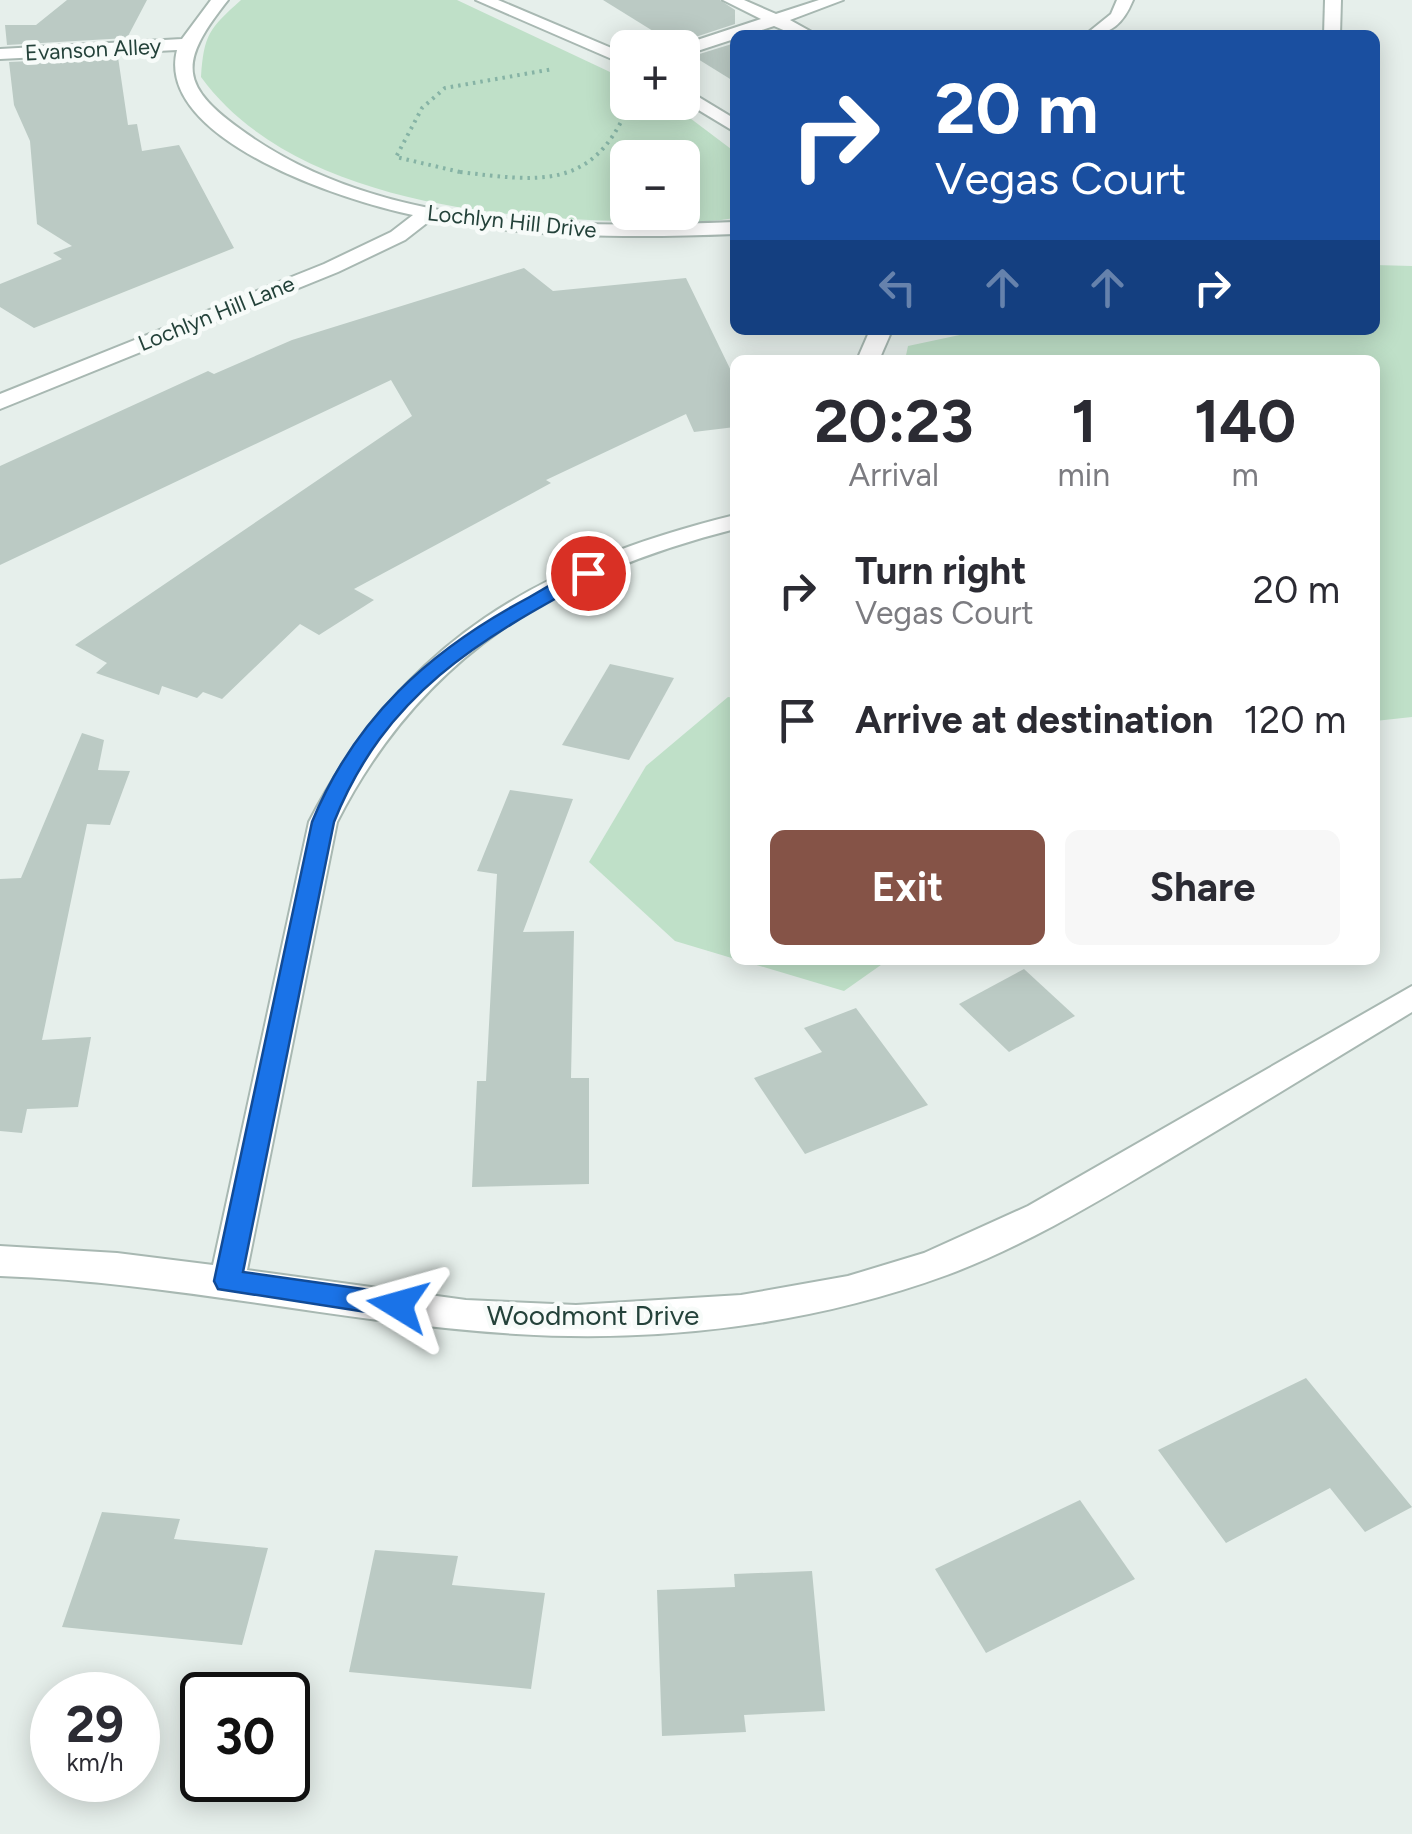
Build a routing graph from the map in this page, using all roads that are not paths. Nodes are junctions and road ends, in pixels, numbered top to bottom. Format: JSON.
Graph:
{"nodes":[{"id":1,"x":220,"y":0,"type":"edge"},
{"id":2,"x":484,"y":0,"type":"edge"},
{"id":3,"x":730,"y":0,"type":"edge"},
{"id":4,"x":834,"y":0,"type":"edge"},
{"id":5,"x":1125,"y":0,"type":"edge"},
{"id":6,"x":1332,"y":0,"type":"edge"},
{"id":7,"x":776,"y":19,"type":"junction"},
{"id":8,"x":744,"y":30,"type":"edge"},
{"id":9,"x":798,"y":30,"type":"edge"},
{"id":10,"x":1100,"y":30,"type":"edge"},
{"id":11,"x":1332,"y":30,"type":"edge"},
{"id":12,"x":730,"y":35,"type":"edge"},
{"id":13,"x":186,"y":44,"type":"junction"},
{"id":14,"x":700,"y":45,"type":"edge"},
{"id":15,"x":610,"y":53,"type":"edge"},
{"id":16,"x":0,"y":54,"type":"edge"},
{"id":17,"x":700,"y":104,"type":"edge"},
{"id":18,"x":730,"y":124,"type":"edge"},
{"id":19,"x":427,"y":213,"type":"junction"},
{"id":20,"x":730,"y":228,"type":"edge"},
{"id":21,"x":0,"y":402,"type":"edge"},
{"id":22,"x":730,"y":523,"type":"edge"},
{"id":23,"x":1412,"y":996,"type":"edge"},
{"id":24,"x":0,"y":1260,"type":"edge"},
{"id":25,"x":227,"y":1281,"type":"junction"}],
"edges":[{"from":1,"to":13,"type":"street"},
{"from":2,"to":15,"type":"street"},
{"from":3,"to":7,"type":"street"},
{"from":4,"to":7,"type":"street"},
{"from":5,"to":10,"type":"street"},
{"from":6,"to":11,"type":"street"},
{"from":7,"to":8,"type":"street"},
{"from":7,"to":9,"type":"street"},
{"from":12,"to":14,"type":"street"},
{"from":13,"to":16,"type":"street","name":"Evanson Alley"},
{"from":13,"to":19,"type":"street","name":"Lochlyn Hill Drive"},
{"from":17,"to":18,"type":"street"},
{"from":19,"to":20,"type":"street","name":"Lochlyn Hill Drive"},
{"from":19,"to":21,"type":"street","name":"Lochlyn Hill Lane"},
{"from":22,"to":25,"type":"street"},
{"from":23,"to":25,"type":"street","name":"Woodmont Drive"},
{"from":24,"to":25,"type":"street","name":"Woodmont Drive"}]}
